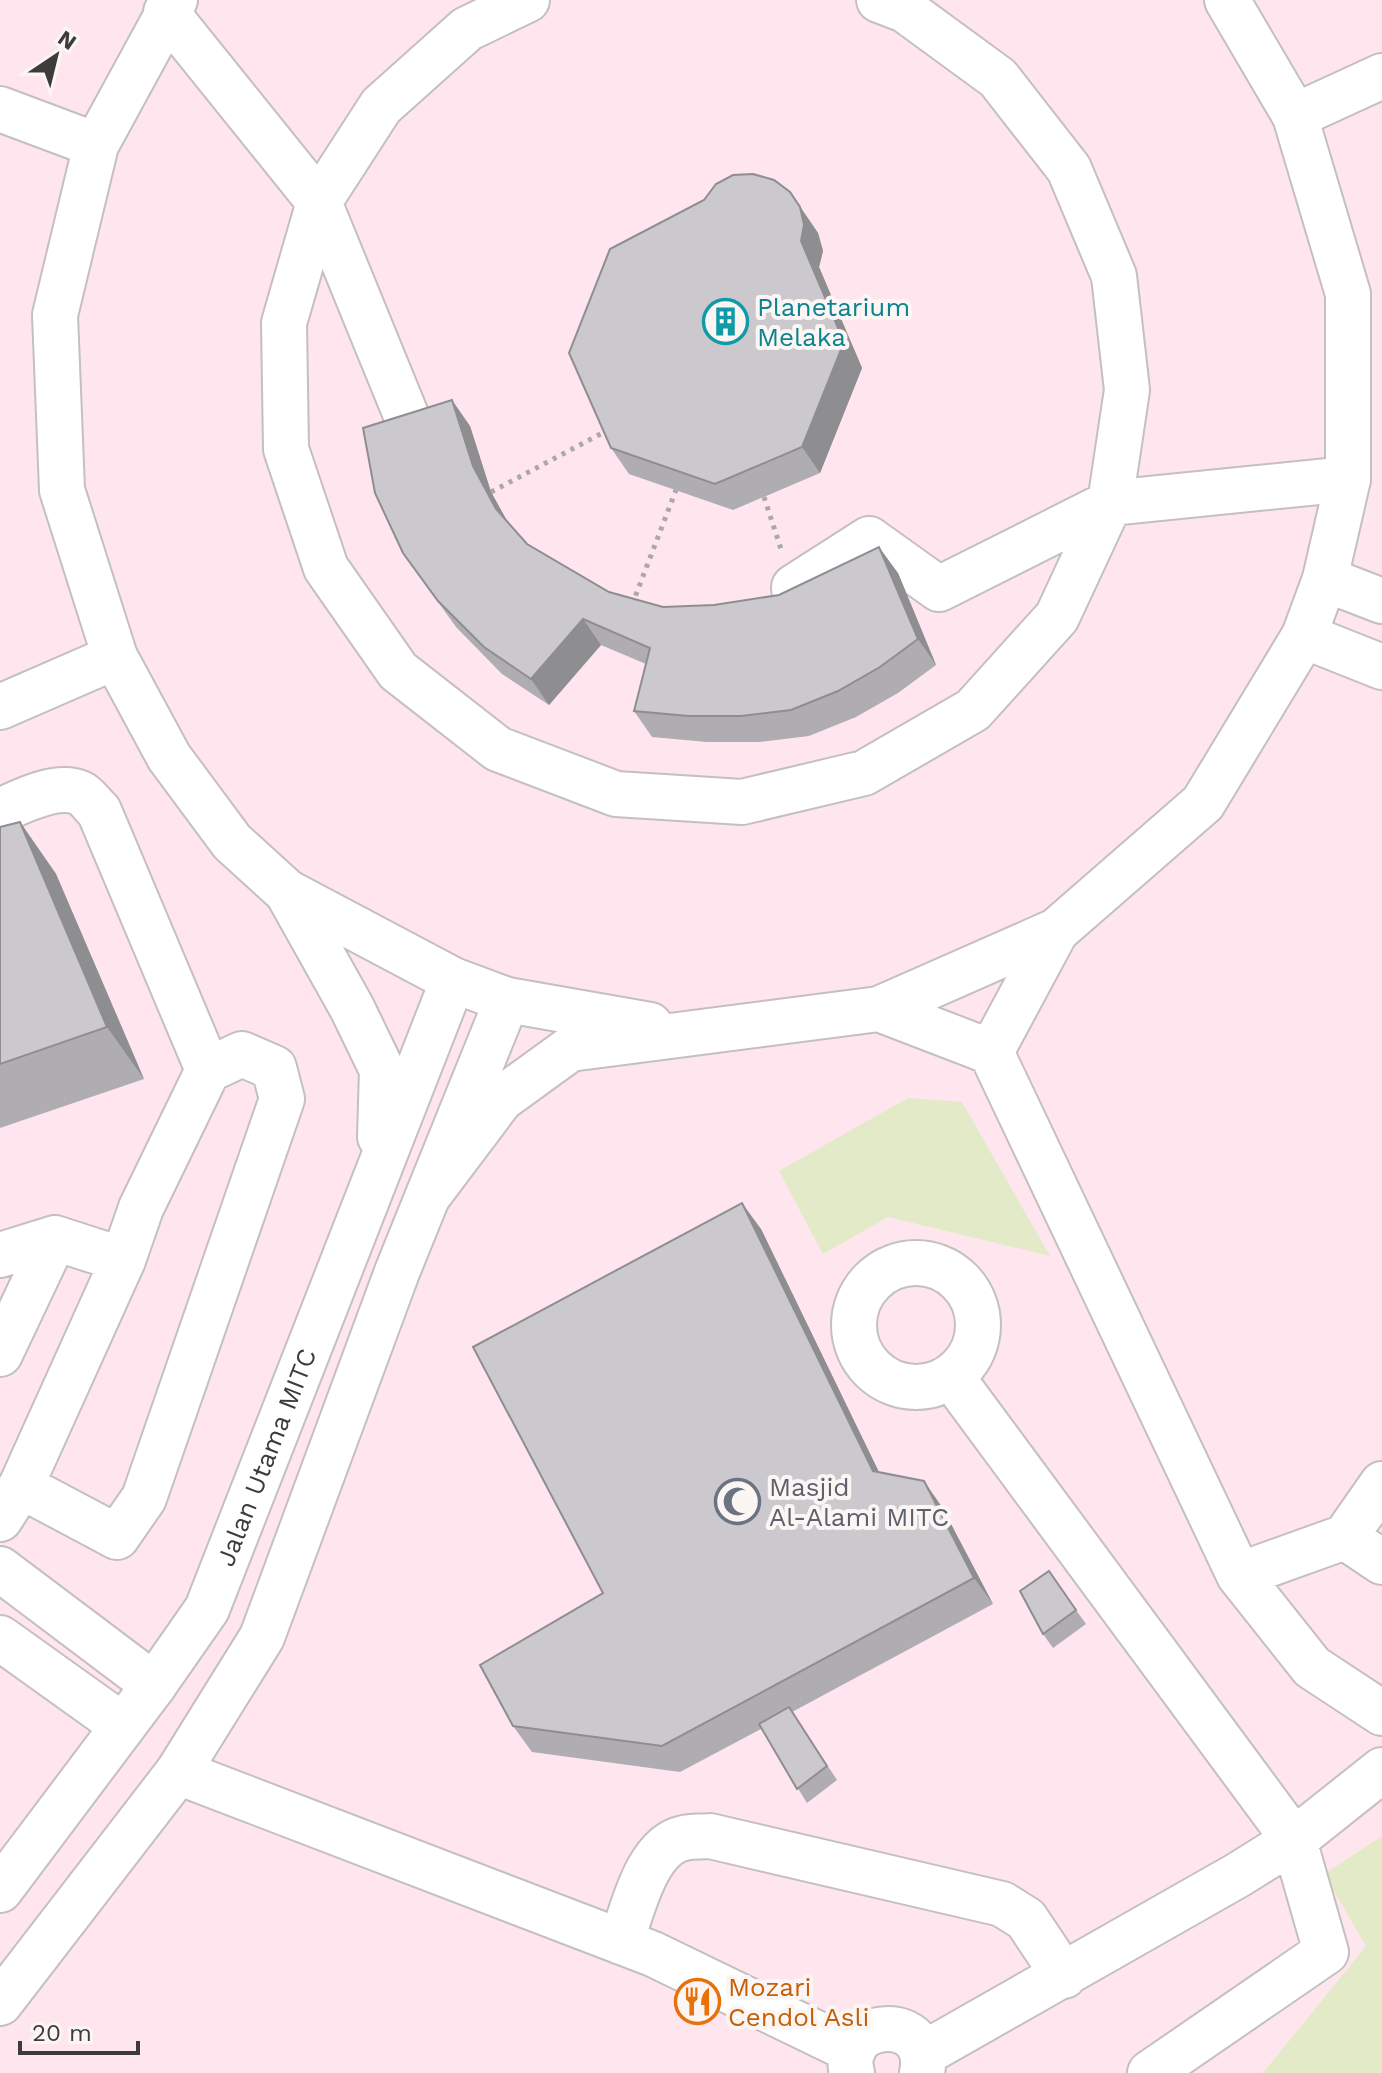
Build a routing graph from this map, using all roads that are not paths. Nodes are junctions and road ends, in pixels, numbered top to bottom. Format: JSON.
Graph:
{"nodes":[{"id":1,"x":527,"y":0,"type":"edge"},
{"id":2,"x":879,"y":0,"type":"edge"},
{"id":3,"x":1227,"y":0,"type":"edge"},
{"id":4,"x":170,"y":6,"type":"edge"},
{"id":5,"x":1382,"y":76,"type":"edge"},
{"id":6,"x":0,"y":109,"type":"edge"},
{"id":7,"x":1295,"y":116,"type":"junction"},
{"id":8,"x":96,"y":145,"type":"junction"},
{"id":9,"x":319,"y":202,"type":"junction"},
{"id":10,"x":417,"y":442,"type":"edge"},
{"id":11,"x":1348,"y":479,"type":"junction"},
{"id":12,"x":1110,"y":503,"type":"junction"},
{"id":13,"x":1325,"y":579,"type":"junction"},
{"id":14,"x":1382,"y":601,"type":"edge"},
{"id":15,"x":795,"y":604,"type":"edge"},
{"id":16,"x":1304,"y":636,"type":"junction"},
{"id":17,"x":115,"y":657,"type":"junction"},
{"id":18,"x":1382,"y":667,"type":"edge"},
{"id":19,"x":0,"y":707,"type":"edge"},
{"id":20,"x":0,"y":811,"type":"edge"},
{"id":21,"x":287,"y":892,"type":"junction"},
{"id":22,"x":1056,"y":931,"type":"junction"},
{"id":23,"x":453,"y":980,"type":"junction"},
{"id":24,"x":507,"y":1000,"type":"junction"},
{"id":25,"x":879,"y":1009,"type":"junction"},
{"id":26,"x":692,"y":1032,"type":"junction"},
{"id":27,"x":991,"y":1052,"type":"junction"},
{"id":28,"x":208,"y":1070,"type":"junction"},
{"id":29,"x":380,"y":1167,"type":"junction"},
{"id":30,"x":428,"y":1196,"type":"junction"},
{"id":31,"x":55,"y":1238,"type":"junction"},
{"id":32,"x":0,"y":1255,"type":"edge"},
{"id":33,"x":123,"y":1260,"type":"junction"},
{"id":34,"x":0,"y":1354,"type":"edge"},
{"id":35,"x":951,"y":1376,"type":"dead end"},
{"id":36,"x":1382,"y":1484,"type":"edge"},
{"id":37,"x":11,"y":1502,"type":"edge"},
{"id":38,"x":1345,"y":1537,"type":"junction"},
{"id":39,"x":1382,"y":1562,"type":"edge"},
{"id":40,"x":0,"y":1569,"type":"edge"},
{"id":41,"x":1239,"y":1575,"type":"junction"},
{"id":42,"x":0,"y":1638,"type":"edge"},
{"id":43,"x":154,"y":1685,"type":"junction"},
{"id":44,"x":1382,"y":1713,"type":"edge"},
{"id":45,"x":123,"y":1726,"type":"junction"},
{"id":46,"x":1382,"y":1770,"type":"edge"},
{"id":47,"x":178,"y":1772,"type":"junction"},
{"id":48,"x":1294,"y":1840,"type":"junction"},
{"id":49,"x":0,"y":1890,"type":"edge"},
{"id":50,"x":621,"y":1942,"type":"junction"},
{"id":51,"x":1064,"y":1976,"type":"junction"},
{"id":52,"x":0,"y":2003,"type":"edge"},
{"id":53,"x":852,"y":2062,"type":"edge"},
{"id":54,"x":922,"y":2064,"type":"edge"},
{"id":55,"x":1150,"y":2073,"type":"edge"}],
"edges":[{"from":1,"to":9,"type":"main road"},
{"from":2,"to":12,"type":"main road"},
{"from":3,"to":7,"type":"main road"},
{"from":4,"to":8,"type":"main road"},
{"from":4,"to":9,"type":"main road"},
{"from":5,"to":7,"type":"main road"},
{"from":6,"to":8,"type":"main road"},
{"from":7,"to":11,"type":"main road"},
{"from":8,"to":17,"type":"main road"},
{"from":9,"to":10,"type":"main road"},
{"from":9,"to":12,"type":"main road"},
{"from":11,"to":12,"type":"main road"},
{"from":11,"to":13,"type":"main road"},
{"from":12,"to":15,"type":"main road"},
{"from":13,"to":14,"type":"main road"},
{"from":13,"to":16,"type":"main road"},
{"from":16,"to":18,"type":"main road"},
{"from":16,"to":22,"type":"main road"},
{"from":17,"to":19,"type":"main road"},
{"from":17,"to":21,"type":"main road"},
{"from":20,"to":28,"type":"main road"},
{"from":21,"to":23,"type":"main road"},
{"from":21,"to":29,"type":"main road"},
{"from":22,"to":25,"type":"main road"},
{"from":22,"to":27,"type":"main road"},
{"from":23,"to":24,"type":"main road"},
{"from":23,"to":29,"type":"main road","name":"Jalan Utama MITC"},
{"from":24,"to":26,"type":"main road"},
{"from":24,"to":30,"type":"main road"},
{"from":25,"to":26,"type":"main road"},
{"from":25,"to":27,"type":"main road"},
{"from":26,"to":30,"type":"main road"},
{"from":27,"to":41,"type":"main road"},
{"from":28,"to":33,"type":"main road"},
{"from":28,"to":37,"type":"main road"},
{"from":29,"to":43,"type":"main road","name":"Jalan Utama MITC"},
{"from":30,"to":47,"type":"main road"},
{"from":31,"to":32,"type":"main road"},
{"from":31,"to":33,"type":"main road"},
{"from":31,"to":34,"type":"main road"},
{"from":33,"to":37,"type":"main road"},
{"from":35,"to":48,"type":"main road"},
{"from":36,"to":38,"type":"main road"},
{"from":38,"to":39,"type":"main road"},
{"from":38,"to":41,"type":"main road"},
{"from":40,"to":43,"type":"main road"},
{"from":41,"to":44,"type":"main road"},
{"from":42,"to":45,"type":"main road"},
{"from":43,"to":45,"type":"main road","name":"Jalan Utama MITC"},
{"from":45,"to":49,"type":"main road","name":"Jalan Utama MITC"},
{"from":46,"to":48,"type":"main road"},
{"from":47,"to":50,"type":"main road"},
{"from":47,"to":52,"type":"main road"},
{"from":48,"to":51,"type":"main road"},
{"from":48,"to":55,"type":"main road"},
{"from":50,"to":51,"type":"main road"},
{"from":50,"to":53,"type":"main road"},
{"from":51,"to":54,"type":"main road"},
{"from":53,"to":54,"type":"main road"}]}
